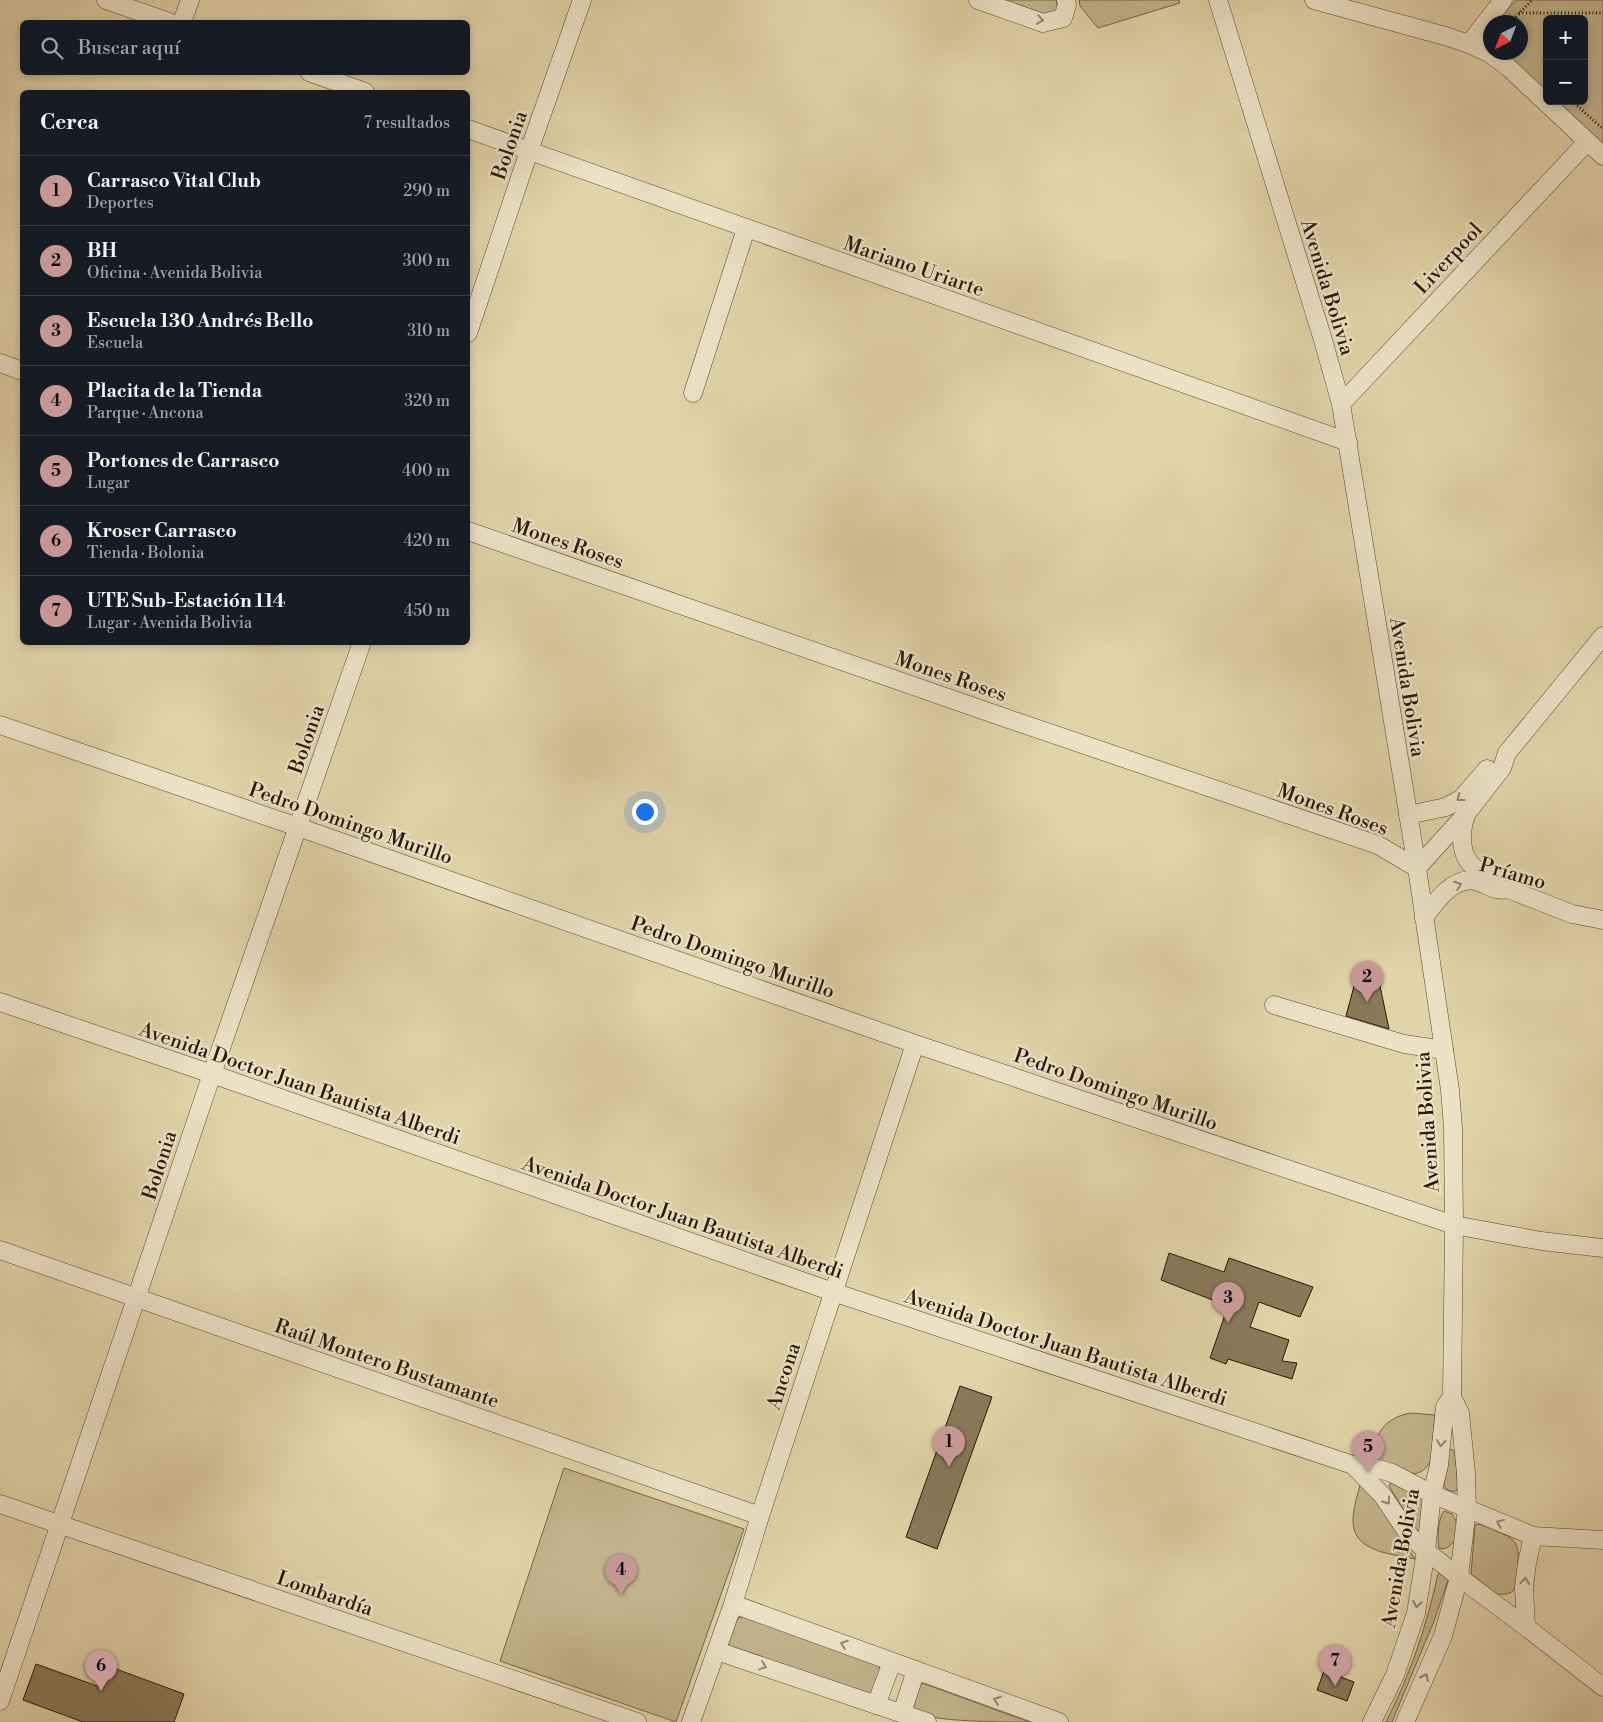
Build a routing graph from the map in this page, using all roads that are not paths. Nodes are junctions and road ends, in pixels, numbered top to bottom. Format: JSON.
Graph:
{"nodes":[{"id":1,"x":106,"y":0,"type":"edge"},
{"id":2,"x":190,"y":0,"type":"edge"},
{"id":3,"x":582,"y":0,"type":"edge"},
{"id":4,"x":978,"y":0,"type":"edge"},
{"id":5,"x":1066,"y":0,"type":"edge"},
{"id":6,"x":1218,"y":0,"type":"edge"},
{"id":7,"x":1314,"y":0,"type":"edge"},
{"id":8,"x":1503,"y":0,"type":"edge"},
{"id":9,"x":163,"y":20,"type":"edge"},
{"id":10,"x":183,"y":20,"type":"edge"},
{"id":11,"x":1469,"y":44,"type":"junction"},
{"id":12,"x":317,"y":75,"type":"edge"},
{"id":13,"x":359,"y":90,"type":"edge"},
{"id":14,"x":470,"y":130,"type":"edge"},
{"id":15,"x":1587,"y":142,"type":"junction"},
{"id":16,"x":528,"y":151,"type":"junction"},
{"id":17,"x":1603,"y":156,"type":"edge"},
{"id":18,"x":746,"y":229,"type":"junction"},
{"id":19,"x":470,"y":327,"type":"edge"},
{"id":20,"x":0,"y":363,"type":"edge"},
{"id":21,"x":20,"y":371,"type":"edge"},
{"id":22,"x":693,"y":393,"type":"dead end"},
{"id":23,"x":1341,"y":404,"type":"junction"},
{"id":24,"x":1348,"y":442,"type":"junction"},
{"id":25,"x":470,"y":532,"type":"edge"},
{"id":26,"x":1603,"y":636,"type":"edge"},
{"id":27,"x":361,"y":645,"type":"edge"},
{"id":28,"x":0,"y":725,"type":"edge"},
{"id":29,"x":1507,"y":753,"type":"junction"},
{"id":30,"x":1467,"y":813,"type":"junction"},
{"id":31,"x":1408,"y":815,"type":"junction"},
{"id":32,"x":298,"y":827,"type":"junction"},
{"id":33,"x":1417,"y":868,"type":"junction"},
{"id":34,"x":1508,"y":889,"type":"junction"},
{"id":35,"x":1424,"y":918,"type":"junction"},
{"id":36,"x":1603,"y":920,"type":"edge"},
{"id":37,"x":0,"y":1002,"type":"edge"},
{"id":38,"x":1274,"y":1005,"type":"dead end"},
{"id":39,"x":915,"y":1044,"type":"junction"},
{"id":40,"x":1444,"y":1050,"type":"junction"},
{"id":41,"x":212,"y":1074,"type":"junction"},
{"id":42,"x":1454,"y":1225,"type":"junction"},
{"id":43,"x":1603,"y":1248,"type":"edge"},
{"id":44,"x":0,"y":1250,"type":"edge"},
{"id":45,"x":833,"y":1292,"type":"junction"},
{"id":46,"x":137,"y":1298,"type":"junction"},
{"id":47,"x":1452,"y":1397,"type":"junction"},
{"id":48,"x":1353,"y":1466,"type":"junction"},
{"id":49,"x":1432,"y":1494,"type":"junction"},
{"id":50,"x":0,"y":1504,"type":"edge"},
{"id":51,"x":1467,"y":1509,"type":"junction"},
{"id":52,"x":760,"y":1516,"type":"junction"},
{"id":53,"x":60,"y":1524,"type":"junction"},
{"id":54,"x":1533,"y":1536,"type":"junction"},
{"id":55,"x":1603,"y":1540,"type":"edge"},
{"id":56,"x":1426,"y":1551,"type":"junction"},
{"id":57,"x":1459,"y":1577,"type":"junction"},
{"id":58,"x":733,"y":1604,"type":"junction"},
{"id":59,"x":1526,"y":1627,"type":"junction"},
{"id":60,"x":716,"y":1651,"type":"junction"},
{"id":61,"x":892,"y":1662,"type":"junction"},
{"id":62,"x":916,"y":1670,"type":"junction"},
{"id":63,"x":1603,"y":1687,"type":"edge"},
{"id":64,"x":0,"y":1701,"type":"edge"},
{"id":65,"x":876,"y":1705,"type":"junction"},
{"id":66,"x":902,"y":1714,"type":"junction"},
{"id":67,"x":637,"y":1722,"type":"edge"},
{"id":68,"x":691,"y":1722,"type":"edge"},
{"id":69,"x":927,"y":1722,"type":"edge"},
{"id":70,"x":1059,"y":1722,"type":"edge"},
{"id":71,"x":1372,"y":1722,"type":"edge"},
{"id":72,"x":1405,"y":1722,"type":"edge"}],
"edges":[{"from":1,"to":9,"type":"street"},
{"from":2,"to":10,"type":"street"},
{"from":3,"to":16,"type":"street","name":"Bolonia"},
{"from":4,"to":5,"type":"street","one_way":true},
{"from":6,"to":23,"type":"street","name":"Avenida Bolivia"},
{"from":7,"to":11,"type":"street"},
{"from":8,"to":11,"type":"street"},
{"from":11,"to":15,"type":"street"},
{"from":12,"to":13,"type":"street"},
{"from":14,"to":16,"type":"street","name":"Mariano Uriarte"},
{"from":15,"to":17,"type":"street"},
{"from":15,"to":23,"type":"street","name":"Liverpool"},
{"from":16,"to":18,"type":"street","name":"Mariano Uriarte"},
{"from":16,"to":19,"type":"street","name":"Bolonia"},
{"from":18,"to":22,"type":"street"},
{"from":18,"to":24,"type":"street","name":"Mariano Uriarte"},
{"from":20,"to":21,"type":"street"},
{"from":23,"to":24,"type":"street","name":"Avenida Bolivia"},
{"from":24,"to":31,"type":"street","name":"Avenida Bolivia"},
{"from":25,"to":33,"type":"street","name":"Mones Roses"},
{"from":26,"to":29,"type":"street"},
{"from":27,"to":32,"type":"street","name":"Bolonia"},
{"from":28,"to":32,"type":"street","name":"Pedro Domingo Murillo"},
{"from":29,"to":30,"type":"street"},
{"from":29,"to":31,"type":"street","one_way":true},
{"from":30,"to":33,"type":"street"},
{"from":30,"to":34,"type":"street"},
{"from":31,"to":33,"type":"street","name":"Avenida Bolivia"},
{"from":32,"to":39,"type":"street","name":"Pedro Domingo Murillo"},
{"from":32,"to":41,"type":"street","name":"Bolonia"},
{"from":33,"to":35,"type":"street","name":"Avenida Bolivia"},
{"from":35,"to":34,"type":"street","name":"Príamo","one_way":true},
{"from":34,"to":36,"type":"street","name":"Príamo"},
{"from":35,"to":40,"type":"street","name":"Avenida Bolivia"},
{"from":37,"to":41,"type":"street","name":"Avenida Doctor Juan Bautista Alberdi"},
{"from":38,"to":40,"type":"street"},
{"from":39,"to":42,"type":"street","name":"Pedro Domingo Murillo"},
{"from":39,"to":45,"type":"street","name":"Ancona"},
{"from":40,"to":42,"type":"street","name":"Avenida Bolivia"},
{"from":41,"to":45,"type":"street","name":"Avenida Doctor Juan Bautista Alberdi"},
{"from":41,"to":46,"type":"street","name":"Bolonia"},
{"from":42,"to":43,"type":"street","name":"Pedro Domingo Murillo"},
{"from":42,"to":47,"type":"street","name":"Avenida Bolivia"},
{"from":44,"to":46,"type":"street","name":"Raúl Montero Bustamante"},
{"from":45,"to":48,"type":"street","name":"Avenida Doctor Juan Bautista Alberdi"},
{"from":45,"to":52,"type":"street","name":"Ancona"},
{"from":46,"to":52,"type":"street","name":"Raúl Montero Bustamante"},
{"from":46,"to":53,"type":"street","name":"Bolonia"},
{"from":47,"to":49,"type":"street","name":"Avenida Bolivia","one_way":true},
{"from":47,"to":51,"type":"street","name":"Avenida Bolivia"},
{"from":48,"to":49,"type":"street","name":"Avenida Doctor Juan Bautista Alberdi"},
{"from":48,"to":56,"type":"street","name":"Avenida Doctor Juan Bautista Alberdi","one_way":true},
{"from":49,"to":51,"type":"street","name":"Avenida Doctor Juan Bautista Alberdi"},
{"from":49,"to":56,"type":"street","name":"Avenida Bolivia"},
{"from":50,"to":53,"type":"street","name":"Lombardía"},
{"from":54,"to":51,"type":"street","name":"Avenida Doctor Juan Bautista Alberdi","one_way":true},
{"from":51,"to":57,"type":"street","name":"Avenida Bolivia"},
{"from":52,"to":58,"type":"street","name":"Ancona"},
{"from":53,"to":64,"type":"street","name":"Bolonia"},
{"from":53,"to":67,"type":"street","name":"Lombardía"},
{"from":54,"to":55,"type":"street","name":"Avenida Doctor Juan Bautista Alberdi"},
{"from":59,"to":54,"type":"street","one_way":true},
{"from":56,"to":57,"type":"street","name":"Avenida Doctor Juan Bautista Alberdi"},
{"from":56,"to":71,"type":"street","name":"Avenida Bolivia","one_way":true},
{"from":57,"to":59,"type":"street","name":"Avenida Doctor Juan Bautista Alberdi"},
{"from":72,"to":57,"type":"street","name":"Avenida Bolivia","one_way":true},
{"from":58,"to":60,"type":"street","name":"Ancona"},
{"from":61,"to":58,"type":"street","one_way":true},
{"from":59,"to":63,"type":"street","name":"Avenida Doctor Juan Bautista Alberdi"},
{"from":60,"to":65,"type":"street","one_way":true},
{"from":60,"to":68,"type":"street","name":"Ancona"},
{"from":61,"to":62,"type":"street"},
{"from":61,"to":65,"type":"street"},
{"from":62,"to":66,"type":"street"},
{"from":70,"to":62,"type":"street","one_way":true},
{"from":65,"to":66,"type":"street"},
{"from":66,"to":69,"type":"street"}]}
